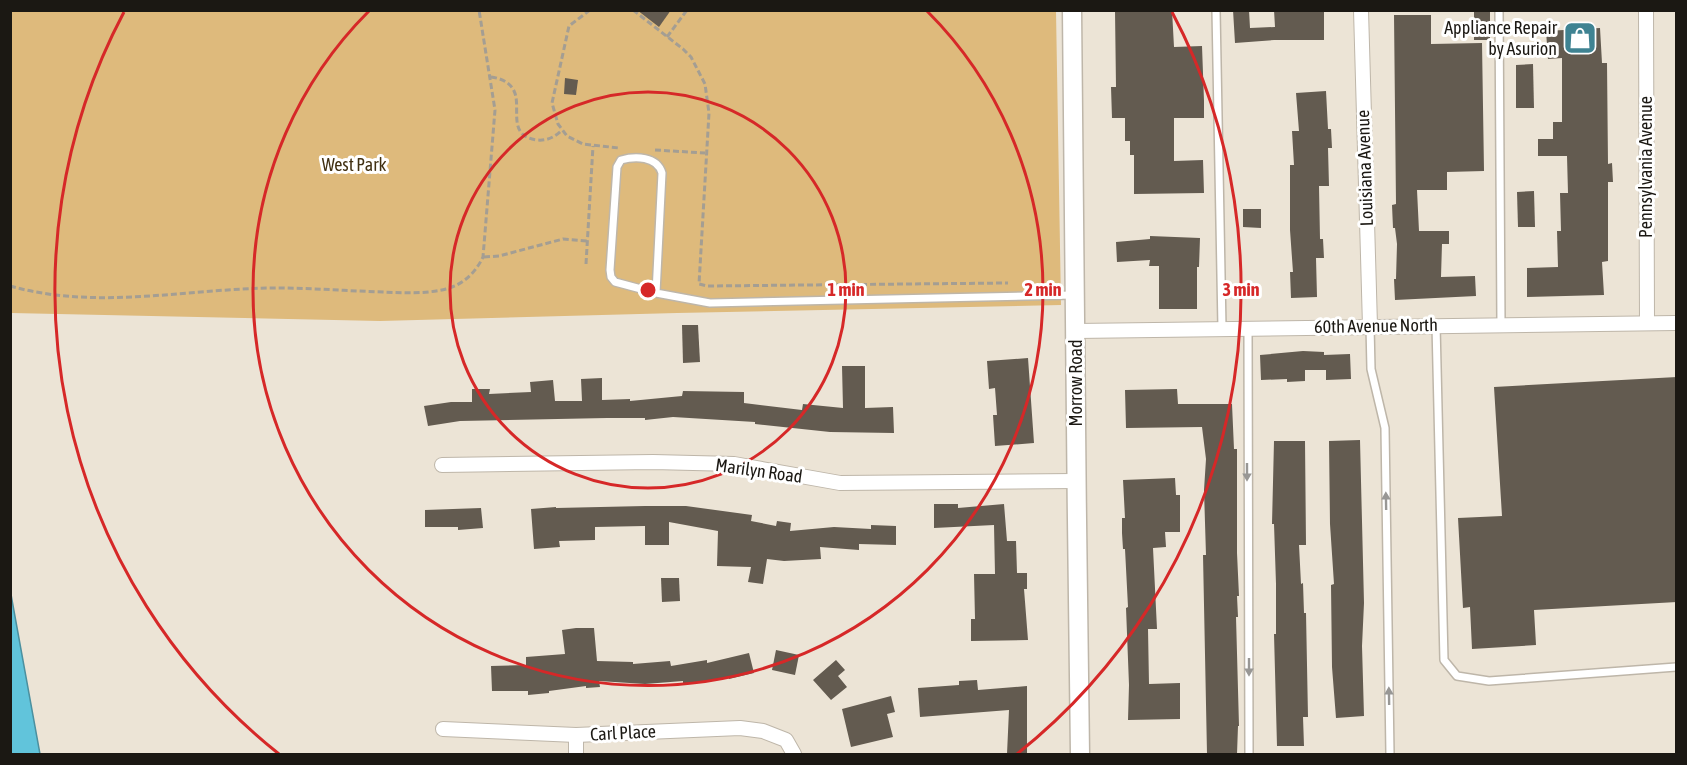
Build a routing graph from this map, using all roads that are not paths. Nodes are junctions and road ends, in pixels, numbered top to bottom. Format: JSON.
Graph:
{"nodes":[{"id":1,"x":1072,"y":10,"type":"edge"},
{"id":2,"x":1216,"y":10,"type":"edge"},
{"id":3,"x":1360,"y":10,"type":"edge"},
{"id":4,"x":1499,"y":10,"type":"edge"},
{"id":5,"x":1646,"y":10,"type":"edge"},
{"id":6,"x":656,"y":293,"type":"junction"},
{"id":7,"x":1076,"y":294,"type":"junction"},
{"id":8,"x":1647,"y":323,"type":"junction"},
{"id":9,"x":1677,"y":323,"type":"edge"},
{"id":10,"x":1501,"y":324,"type":"junction"},
{"id":11,"x":1436,"y":325,"type":"junction"},
{"id":12,"x":1370,"y":326,"type":"junction"},
{"id":13,"x":1222,"y":328,"type":"junction"},
{"id":14,"x":1248,"y":328,"type":"junction"},
{"id":15,"x":1076,"y":331,"type":"junction"},
{"id":16,"x":442,"y":465,"type":"dead end"},
{"id":17,"x":1076,"y":481,"type":"junction"},
{"id":18,"x":1677,"y":667,"type":"edge"},
{"id":19,"x":443,"y":729,"type":"dead end"},
{"id":20,"x":576,"y":735,"type":"junction"},
{"id":21,"x":576,"y":754,"type":"edge"},
{"id":22,"x":794,"y":754,"type":"edge"},
{"id":23,"x":1080,"y":754,"type":"edge"},
{"id":24,"x":1249,"y":754,"type":"edge"},
{"id":25,"x":1390,"y":754,"type":"edge"}],
"edges":[{"from":1,"to":7,"type":"street","name":"Morrow Road"},
{"from":2,"to":13,"type":"lane"},
{"from":3,"to":12,"type":"street","name":"Louisiana Avenue"},
{"from":4,"to":10,"type":"lane"},
{"from":5,"to":8,"type":"street","name":"Pennsylvania Avenue"},
{"from":6,"to":6,"type":"lane"},
{"from":6,"to":7,"type":"lane"},
{"from":7,"to":15,"type":"street","name":"Morrow Road"},
{"from":8,"to":9,"type":"street","name":"60th Avenue North"},
{"from":8,"to":10,"type":"street","name":"60th Avenue North"},
{"from":10,"to":11,"type":"street","name":"60th Avenue North"},
{"from":11,"to":12,"type":"street","name":"60th Avenue North"},
{"from":11,"to":18,"type":"lane"},
{"from":12,"to":14,"type":"street","name":"60th Avenue North"},
{"from":25,"to":12,"type":"lane","one_way":true},
{"from":13,"to":14,"type":"street","name":"60th Avenue North"},
{"from":13,"to":15,"type":"street","name":"60th Avenue North"},
{"from":14,"to":24,"type":"lane","one_way":true},
{"from":15,"to":17,"type":"street","name":"Morrow Road"},
{"from":16,"to":17,"type":"street","name":"Marilyn Road"},
{"from":17,"to":23,"type":"street","name":"Morrow Road"},
{"from":19,"to":20,"type":"street","name":"Carl Place"},
{"from":20,"to":21,"type":"street"},
{"from":20,"to":22,"type":"street","name":"Carl Place"}]}
